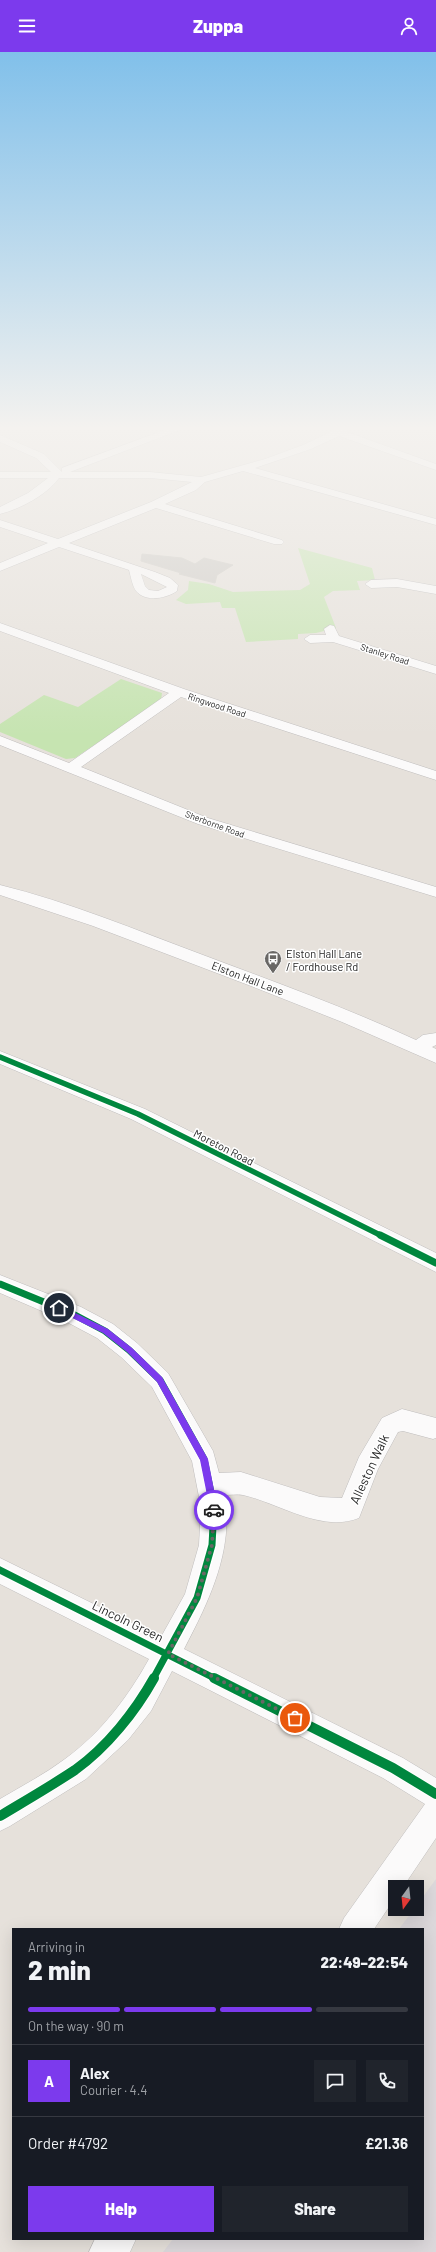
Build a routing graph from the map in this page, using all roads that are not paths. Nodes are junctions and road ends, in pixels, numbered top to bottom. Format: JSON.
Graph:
{"nodes":[{"id":1,"x":21,"y":531,"type":"edge"},
{"id":2,"x":90,"y":531,"type":"edge"},
{"id":3,"x":241,"y":531,"type":"edge"},
{"id":4,"x":278,"y":542,"type":"dead end"},
{"id":5,"x":58,"y":544,"type":"junction"},
{"id":6,"x":0,"y":567,"type":"edge"},
{"id":7,"x":134,"y":569,"type":"dead end"},
{"id":8,"x":371,"y":584,"type":"dead end"},
{"id":9,"x":436,"y":590,"type":"edge"},
{"id":10,"x":0,"y":627,"type":"edge"},
{"id":11,"x":310,"y":639,"type":"dead end"},
{"id":12,"x":436,"y":670,"type":"edge"},
{"id":13,"x":179,"y":692,"type":"junction"},
{"id":14,"x":0,"y":740,"type":"edge"},
{"id":15,"x":71,"y":768,"type":"junction"},
{"id":16,"x":436,"y":776,"type":"edge"},
{"id":17,"x":0,"y":877,"type":"edge"},
{"id":18,"x":0,"y":890,"type":"edge"},
{"id":19,"x":436,"y":892,"type":"edge"},
{"id":20,"x":58,"y":906,"type":"junction"},
{"id":21,"x":436,"y":1039,"type":"edge"},
{"id":22,"x":419,"y":1048,"type":"junction"},
{"id":23,"x":0,"y":1057,"type":"edge"},
{"id":24,"x":436,"y":1057,"type":"edge"},
{"id":25,"x":436,"y":1262,"type":"edge"},
{"id":26,"x":0,"y":1284,"type":"edge"},
{"id":27,"x":433,"y":1428,"type":"dead end"},
{"id":28,"x":210,"y":1485,"type":"junction"},
{"id":29,"x":0,"y":1570,"type":"edge"},
{"id":30,"x":168,"y":1654,"type":"junction"},
{"id":31,"x":436,"y":1794,"type":"edge"},
{"id":32,"x":436,"y":1813,"type":"edge"},
{"id":33,"x":0,"y":1816,"type":"edge"},
{"id":34,"x":356,"y":1928,"type":"edge"},
{"id":35,"x":117,"y":2240,"type":"edge"},
{"id":36,"x":107,"y":2252,"type":"edge"}],
"edges":[{"from":1,"to":5,"type":"street"},
{"from":2,"to":5,"type":"street"},
{"from":3,"to":4,"type":"street"},
{"from":5,"to":6,"type":"street"},
{"from":5,"to":7,"type":"street"},
{"from":8,"to":9,"type":"street"},
{"from":10,"to":13,"type":"street","name":"Ringwood Road"},
{"from":11,"to":12,"type":"street","name":"Stanley Road"},
{"from":13,"to":15,"type":"street"},
{"from":13,"to":16,"type":"street","name":"Ringwood Road"},
{"from":14,"to":15,"type":"street","name":"Sherborne Road"},
{"from":15,"to":19,"type":"street","name":"Sherborne Road"},
{"from":17,"to":20,"type":"street","name":"Elston Hall Lane"},
{"from":18,"to":20,"type":"street","name":"Elston Hall Lane"},
{"from":20,"to":22,"type":"street","name":"Elston Hall Lane"},
{"from":21,"to":22,"type":"street"},
{"from":22,"to":24,"type":"street","name":"Elston Hall Lane"},
{"from":23,"to":25,"type":"street","name":"Moreton Road"},
{"from":26,"to":28,"type":"street"},
{"from":27,"to":28,"type":"street","name":"Alleston Walk"},
{"from":28,"to":30,"type":"street"},
{"from":29,"to":30,"type":"street","name":"Lincoln Green"},
{"from":30,"to":31,"type":"street","name":"Lincoln Green"},
{"from":30,"to":33,"type":"street"},
{"from":32,"to":34,"type":"street"},
{"from":35,"to":36,"type":"street"}]}
